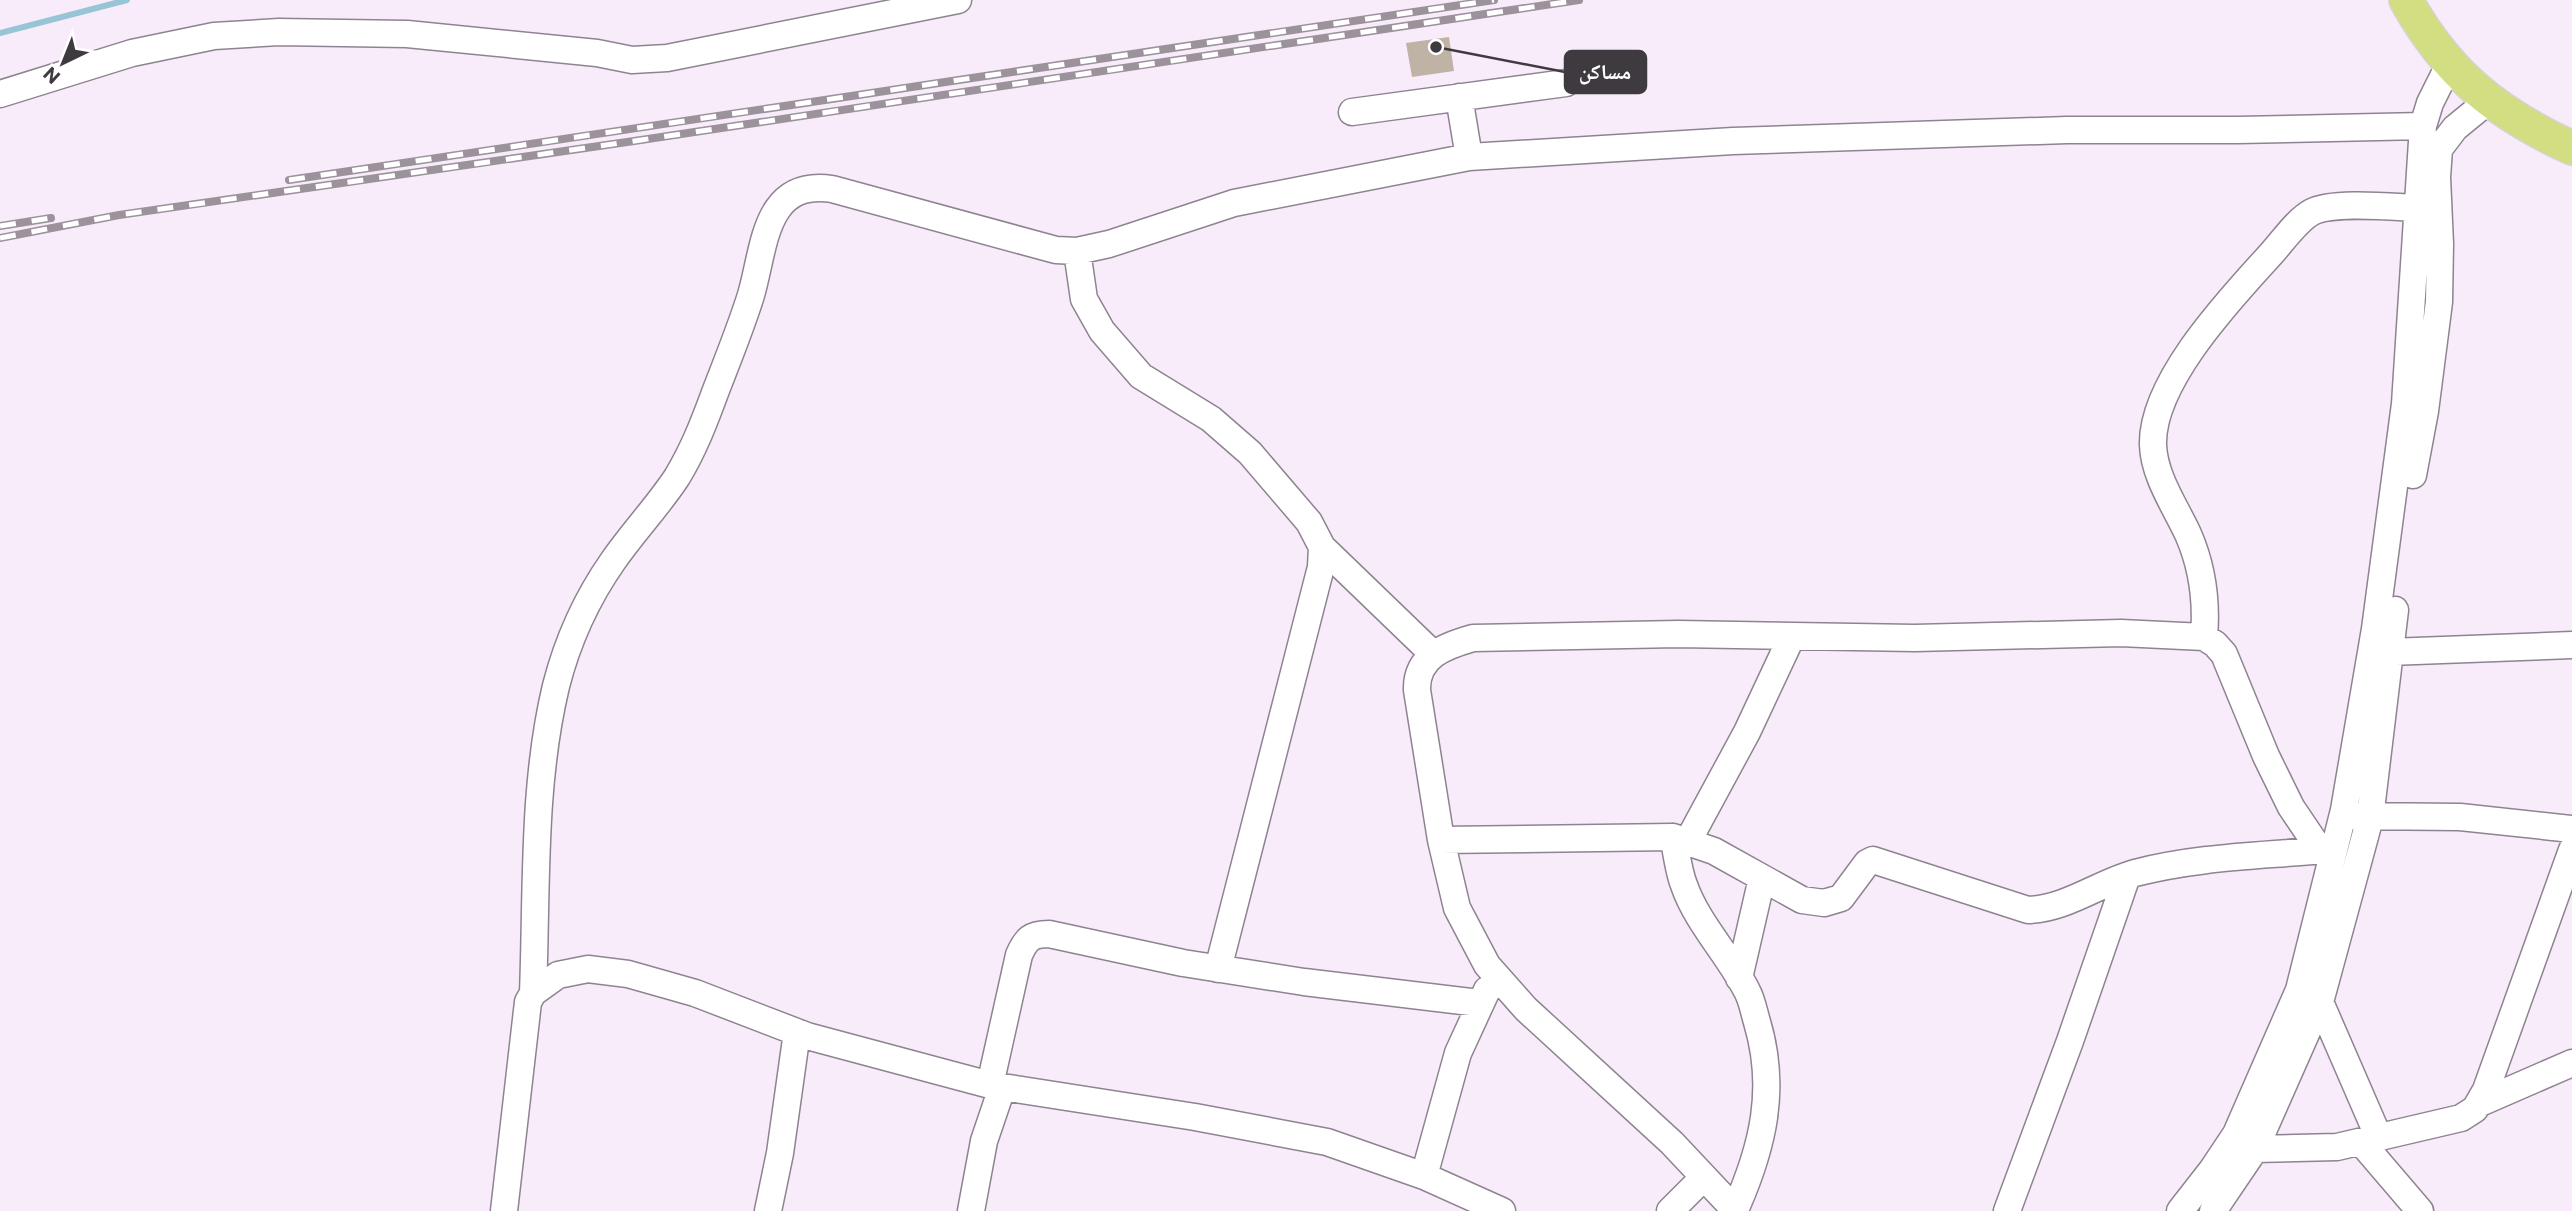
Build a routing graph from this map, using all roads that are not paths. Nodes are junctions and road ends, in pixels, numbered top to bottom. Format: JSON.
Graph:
{"nodes":[{"id":1,"x":958,"y":0,"type":"edge"},
{"id":2,"x":2406,"y":0,"type":"edge"},
{"id":3,"x":2450,"y":64,"type":"junction"},
{"id":4,"x":1566,"y":83,"type":"dead end"},
{"id":5,"x":0,"y":94,"type":"edge"},
{"id":6,"x":1460,"y":97,"type":"junction"},
{"id":7,"x":2488,"y":101,"type":"junction"},
{"id":8,"x":1352,"y":112,"type":"dead end"},
{"id":9,"x":2423,"y":126,"type":"junction"},
{"id":10,"x":2572,"y":148,"type":"edge"},
{"id":11,"x":1469,"y":157,"type":"junction"},
{"id":12,"x":2418,"y":208,"type":"junction"},
{"id":13,"x":1077,"y":251,"type":"junction"},
{"id":14,"x":1322,"y":547,"type":"junction"},
{"id":15,"x":1792,"y":636,"type":"junction"},
{"id":16,"x":2204,"y":638,"type":"junction"},
{"id":17,"x":2572,"y":645,"type":"edge"},
{"id":18,"x":2389,"y":652,"type":"junction"},
{"id":19,"x":1433,"y":654,"type":"junction"},
{"id":20,"x":2343,"y":816,"type":"junction"},
{"id":21,"x":2370,"y":818,"type":"junction"},
{"id":22,"x":2572,"y":829,"type":"edge"},
{"id":23,"x":1441,"y":839,"type":"junction"},
{"id":24,"x":1681,"y":839,"type":"junction"},
{"id":25,"x":2328,"y":850,"type":"junction"},
{"id":26,"x":2362,"y":850,"type":"junction"},
{"id":27,"x":2572,"y":850,"type":"edge"},
{"id":28,"x":2127,"y":876,"type":"junction"},
{"id":29,"x":1762,"y":878,"type":"junction"},
{"id":30,"x":1218,"y":969,"type":"junction"},
{"id":31,"x":1495,"y":975,"type":"junction"},
{"id":32,"x":1739,"y":978,"type":"junction"},
{"id":33,"x":533,"y":993,"type":"junction"},
{"id":34,"x":2320,"y":1002,"type":"junction"},
{"id":35,"x":1479,"y":1003,"type":"junction"},
{"id":36,"x":797,"y":1032,"type":"junction"},
{"id":37,"x":2572,"y":1063,"type":"edge"},
{"id":38,"x":996,"y":1086,"type":"junction"},
{"id":39,"x":2480,"y":1104,"type":"junction"},
{"id":40,"x":2370,"y":1140,"type":"junction"},
{"id":41,"x":2255,"y":1149,"type":"junction"},
{"id":42,"x":1424,"y":1176,"type":"junction"},
{"id":43,"x":1704,"y":1177,"type":"junction"},
{"id":44,"x":1736,"y":1210,"type":"edge"},
{"id":45,"x":504,"y":1211,"type":"edge"},
{"id":46,"x":768,"y":1211,"type":"edge"},
{"id":47,"x":971,"y":1211,"type":"edge"},
{"id":48,"x":1503,"y":1211,"type":"edge"},
{"id":49,"x":1670,"y":1211,"type":"edge"},
{"id":50,"x":2007,"y":1211,"type":"edge"},
{"id":51,"x":2180,"y":1211,"type":"edge"},
{"id":52,"x":2213,"y":1211,"type":"edge"},
{"id":53,"x":2420,"y":1211,"type":"edge"}],
"edges":[{"from":1,"to":5,"type":"street"},
{"from":2,"to":3,"type":"main road"},
{"from":3,"to":7,"type":"main road"},
{"from":3,"to":9,"type":"street"},
{"from":4,"to":6,"type":"street"},
{"from":6,"to":8,"type":"street"},
{"from":6,"to":11,"type":"street"},
{"from":7,"to":10,"type":"main road"},
{"from":7,"to":18,"type":"street"},
{"from":9,"to":11,"type":"street"},
{"from":9,"to":12,"type":"street"},
{"from":11,"to":13,"type":"street"},
{"from":12,"to":16,"type":"street"},
{"from":12,"to":20,"type":"street"},
{"from":13,"to":14,"type":"street"},
{"from":13,"to":33,"type":"street"},
{"from":14,"to":19,"type":"street"},
{"from":14,"to":30,"type":"street"},
{"from":15,"to":16,"type":"street"},
{"from":15,"to":19,"type":"street"},
{"from":15,"to":24,"type":"street"},
{"from":16,"to":25,"type":"street"},
{"from":17,"to":18,"type":"street"},
{"from":18,"to":21,"type":"street"},
{"from":19,"to":23,"type":"street"},
{"from":20,"to":21,"type":"street"},
{"from":20,"to":25,"type":"street"},
{"from":21,"to":22,"type":"street"},
{"from":21,"to":26,"type":"street"},
{"from":23,"to":24,"type":"street"},
{"from":23,"to":31,"type":"street"},
{"from":24,"to":29,"type":"street"},
{"from":24,"to":32,"type":"street"},
{"from":25,"to":26,"type":"street"},
{"from":25,"to":28,"type":"street"},
{"from":25,"to":51,"type":"street"},
{"from":26,"to":34,"type":"street"},
{"from":27,"to":39,"type":"street"},
{"from":28,"to":29,"type":"street"},
{"from":28,"to":50,"type":"street"},
{"from":29,"to":32,"type":"street"},
{"from":30,"to":35,"type":"street"},
{"from":30,"to":38,"type":"street"},
{"from":31,"to":35,"type":"street"},
{"from":31,"to":43,"type":"street"},
{"from":32,"to":44,"type":"street"},
{"from":33,"to":36,"type":"street"},
{"from":33,"to":45,"type":"street"},
{"from":34,"to":40,"type":"street"},
{"from":34,"to":41,"type":"street"},
{"from":35,"to":42,"type":"street"},
{"from":36,"to":38,"type":"street"},
{"from":36,"to":46,"type":"street"},
{"from":37,"to":39,"type":"street"},
{"from":38,"to":42,"type":"street"},
{"from":38,"to":47,"type":"street"},
{"from":39,"to":40,"type":"street"},
{"from":40,"to":41,"type":"street"},
{"from":40,"to":53,"type":"street"},
{"from":41,"to":52,"type":"street"},
{"from":42,"to":48,"type":"street"},
{"from":43,"to":44,"type":"street"},
{"from":43,"to":49,"type":"street"}]}
